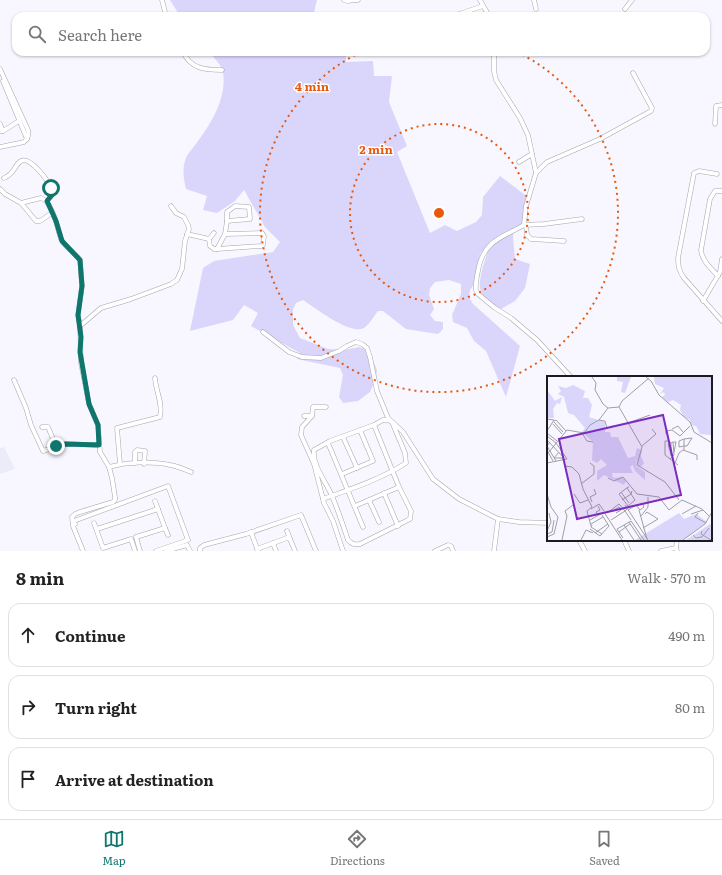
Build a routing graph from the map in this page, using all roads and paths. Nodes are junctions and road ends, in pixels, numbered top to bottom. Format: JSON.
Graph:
{"nodes":[{"id":1,"x":162,"y":0,"type":"edge"},
{"id":2,"x":344,"y":0,"type":"edge"},
{"id":3,"x":358,"y":0,"type":"edge"},
{"id":4,"x":480,"y":0,"type":"edge"},
{"id":5,"x":534,"y":0,"type":"edge"},
{"id":6,"x":632,"y":0,"type":"edge"},
{"id":7,"x":483,"y":6,"type":"junction"},
{"id":8,"x":536,"y":9,"type":"dead end"},
{"id":9,"x":625,"y":9,"type":"dead end"},
{"id":10,"x":165,"y":12,"type":"edge"},
{"id":11,"x":465,"y":12,"type":"edge"},
{"id":12,"x":487,"y":12,"type":"edge"},
{"id":13,"x":184,"y":56,"type":"edge"},
{"id":14,"x":494,"y":56,"type":"edge"},
{"id":15,"x":0,"y":69,"type":"edge"},
{"id":16,"x":222,"y":70,"type":"dead end"},
{"id":17,"x":633,"y":73,"type":"dead end"},
{"id":18,"x":1,"y":75,"type":"edge"},
{"id":19,"x":722,"y":106,"type":"edge"},
{"id":20,"x":20,"y":121,"type":"junction"},
{"id":21,"x":0,"y":124,"type":"edge"},
{"id":22,"x":716,"y":124,"type":"dead end"},
{"id":23,"x":1,"y":131,"type":"edge"},
{"id":24,"x":27,"y":139,"type":"junction"},
{"id":25,"x":0,"y":147,"type":"edge"},
{"id":26,"x":532,"y":154,"type":"junction"},
{"id":27,"x":519,"y":162,"type":"dead end"},
{"id":28,"x":536,"y":173,"type":"junction"},
{"id":29,"x":717,"y":174,"type":"dead end"},
{"id":30,"x":4,"y":178,"type":"dead end"},
{"id":31,"x":0,"y":189,"type":"edge"},
{"id":32,"x":722,"y":191,"type":"edge"},
{"id":33,"x":47,"y":201,"type":"junction"},
{"id":34,"x":21,"y":203,"type":"junction"},
{"id":35,"x":171,"y":206,"type":"dead end"},
{"id":36,"x":52,"y":213,"type":"junction"},
{"id":37,"x":582,"y":219,"type":"dead end"},
{"id":38,"x":227,"y":221,"type":"junction"},
{"id":39,"x":525,"y":225,"type":"junction"},
{"id":40,"x":214,"y":233,"type":"dead end"},
{"id":41,"x":187,"y":234,"type":"junction"},
{"id":42,"x":225,"y":234,"type":"junction"},
{"id":43,"x":209,"y":239,"type":"junction"},
{"id":44,"x":564,"y":241,"type":"dead end"},
{"id":45,"x":217,"y":249,"type":"junction"},
{"id":46,"x":722,"y":259,"type":"edge"},
{"id":47,"x":719,"y":279,"type":"edge"},
{"id":48,"x":703,"y":301,"type":"junction"},
{"id":49,"x":722,"y":321,"type":"edge"},
{"id":50,"x":80,"y":326,"type":"junction"},
{"id":51,"x":263,"y":332,"type":"dead end"},
{"id":52,"x":570,"y":376,"type":"edge"},
{"id":53,"x":155,"y":378,"type":"dead end"},
{"id":54,"x":14,"y":380,"type":"dead end"},
{"id":55,"x":326,"y":407,"type":"dead end"},
{"id":56,"x":304,"y":416,"type":"dead end"},
{"id":57,"x":312,"y":416,"type":"junction"},
{"id":58,"x":392,"y":422,"type":"junction"},
{"id":59,"x":374,"y":425,"type":"junction"},
{"id":60,"x":42,"y":427,"type":"dead end"},
{"id":61,"x":360,"y":430,"type":"junction"},
{"id":62,"x":343,"y":437,"type":"junction"},
{"id":63,"x":328,"y":443,"type":"junction"},
{"id":64,"x":99,"y":445,"type":"junction"},
{"id":65,"x":56,"y":446,"type":"junction"},
{"id":66,"x":120,"y":464,"type":"junction"},
{"id":67,"x":135,"y":464,"type":"junction"},
{"id":68,"x":144,"y":464,"type":"junction"},
{"id":69,"x":109,"y":467,"type":"junction"},
{"id":70,"x":357,"y":468,"type":"junction"},
{"id":71,"x":191,"y":472,"type":"dead end"},
{"id":72,"x":393,"y":472,"type":"junction"},
{"id":73,"x":342,"y":474,"type":"junction"},
{"id":74,"x":399,"y":487,"type":"junction"},
{"id":75,"x":348,"y":489,"type":"junction"},
{"id":76,"x":384,"y":494,"type":"junction"},
{"id":77,"x":332,"y":496,"type":"junction"},
{"id":78,"x":323,"y":498,"type":"junction"},
{"id":79,"x":369,"y":500,"type":"junction"},
{"id":80,"x":155,"y":501,"type":"dead end"},
{"id":81,"x":355,"y":506,"type":"junction"},
{"id":82,"x":158,"y":509,"type":"junction"},
{"id":83,"x":498,"y":519,"type":"junction"},
{"id":84,"x":379,"y":522,"type":"dead end"},
{"id":85,"x":94,"y":523,"type":"dead end"},
{"id":86,"x":547,"y":523,"type":"edge"},
{"id":87,"x":363,"y":526,"type":"dead end"},
{"id":88,"x":398,"y":526,"type":"junction"},
{"id":89,"x":165,"y":528,"type":"junction"},
{"id":90,"x":97,"y":530,"type":"junction"},
{"id":91,"x":287,"y":531,"type":"dead end"},
{"id":92,"x":251,"y":532,"type":"junction"},
{"id":93,"x":168,"y":535,"type":"dead end"},
{"id":94,"x":136,"y":538,"type":"junction"},
{"id":95,"x":131,"y":539,"type":"junction"},
{"id":96,"x":290,"y":539,"type":"junction"},
{"id":97,"x":580,"y":541,"type":"edge"},
{"id":98,"x":624,"y":541,"type":"edge"},
{"id":99,"x":273,"y":543,"type":"junction"},
{"id":100,"x":104,"y":549,"type":"edge"},
{"id":101,"x":257,"y":550,"type":"edge"},
{"id":102,"x":676,"y":550,"type":"edge"},
{"id":103,"x":84,"y":551,"type":"edge"},
{"id":104,"x":135,"y":551,"type":"edge"},
{"id":105,"x":140,"y":551,"type":"edge"},
{"id":106,"x":156,"y":551,"type":"edge"},
{"id":107,"x":166,"y":551,"type":"edge"},
{"id":108,"x":190,"y":551,"type":"edge"},
{"id":109,"x":200,"y":551,"type":"edge"},
{"id":110,"x":276,"y":551,"type":"edge"},
{"id":111,"x":295,"y":551,"type":"edge"},
{"id":112,"x":316,"y":551,"type":"edge"},
{"id":113,"x":343,"y":551,"type":"edge"},
{"id":114,"x":435,"y":551,"type":"edge"},
{"id":115,"x":453,"y":551,"type":"edge"},
{"id":116,"x":494,"y":551,"type":"edge"},
{"id":117,"x":585,"y":551,"type":"edge"},
{"id":118,"x":628,"y":551,"type":"edge"},
{"id":119,"x":661,"y":551,"type":"edge"}],
"edges":[{"from":1,"to":10,"type":"street"},
{"from":2,"to":3,"type":"street"},
{"from":4,"to":7,"type":"street"},
{"from":5,"to":8,"type":"street"},
{"from":6,"to":9,"type":"street"},
{"from":7,"to":11,"type":"street"},
{"from":7,"to":12,"type":"street"},
{"from":13,"to":16,"type":"street"},
{"from":14,"to":26,"type":"street"},
{"from":15,"to":18,"type":"street"},
{"from":17,"to":28,"type":"street"},
{"from":18,"to":20,"type":"street"},
{"from":18,"to":24,"type":"street"},
{"from":19,"to":22,"type":"street"},
{"from":20,"to":23,"type":"street"},
{"from":20,"to":24,"type":"street"},
{"from":21,"to":23,"type":"street"},
{"from":24,"to":25,"type":"street"},
{"from":26,"to":27,"type":"street"},
{"from":26,"to":28,"type":"street"},
{"from":28,"to":39,"type":"street"},
{"from":29,"to":48,"type":"street"},
{"from":30,"to":33,"type":"street"},
{"from":31,"to":34,"type":"street"},
{"from":32,"to":47,"type":"street"},
{"from":33,"to":34,"type":"street"},
{"from":33,"to":36,"type":"street"},
{"from":34,"to":36,"type":"street"},
{"from":35,"to":41,"type":"street"},
{"from":36,"to":50,"type":"street"},
{"from":37,"to":39,"type":"street"},
{"from":38,"to":38,"type":"street"},
{"from":38,"to":42,"type":"street"},
{"from":39,"to":44,"type":"street"},
{"from":39,"to":52,"type":"street"},
{"from":40,"to":43,"type":"street"},
{"from":41,"to":43,"type":"street"},
{"from":41,"to":50,"type":"street"},
{"from":42,"to":45,"type":"street"},
{"from":42,"to":45,"type":"street"},
{"from":43,"to":45,"type":"street"},
{"from":46,"to":47,"type":"street"},
{"from":47,"to":48,"type":"street"},
{"from":48,"to":49,"type":"street"},
{"from":50,"to":64,"type":"street"},
{"from":51,"to":58,"type":"street"},
{"from":53,"to":66,"type":"street"},
{"from":54,"to":65,"type":"street"},
{"from":55,"to":57,"type":"street"},
{"from":56,"to":57,"type":"street"},
{"from":57,"to":78,"type":"street"},
{"from":58,"to":59,"type":"street"},
{"from":58,"to":72,"type":"street"},
{"from":58,"to":83,"type":"street"},
{"from":59,"to":61,"type":"street"},
{"from":59,"to":72,"type":"street"},
{"from":60,"to":65,"type":"street"},
{"from":61,"to":62,"type":"street"},
{"from":61,"to":70,"type":"street"},
{"from":62,"to":63,"type":"street"},
{"from":62,"to":70,"type":"street"},
{"from":63,"to":73,"type":"street"},
{"from":63,"to":77,"type":"street"},
{"from":64,"to":65,"type":"street"},
{"from":64,"to":69,"type":"street"},
{"from":66,"to":67,"type":"street"},
{"from":66,"to":69,"type":"street"},
{"from":67,"to":68,"type":"street"},
{"from":67,"to":68,"type":"street"},
{"from":68,"to":71,"type":"street"},
{"from":69,"to":103,"type":"street"},
{"from":70,"to":73,"type":"street"},
{"from":72,"to":74,"type":"street"},
{"from":72,"to":75,"type":"street"},
{"from":73,"to":75,"type":"street"},
{"from":74,"to":76,"type":"street"},
{"from":74,"to":88,"type":"street"},
{"from":75,"to":77,"type":"street"},
{"from":75,"to":81,"type":"street"},
{"from":76,"to":79,"type":"street"},
{"from":76,"to":88,"type":"street"},
{"from":77,"to":78,"type":"street"},
{"from":77,"to":88,"type":"street"},
{"from":78,"to":113,"type":"street"},
{"from":79,"to":81,"type":"street"},
{"from":79,"to":84,"type":"street"},
{"from":80,"to":82,"type":"street"},
{"from":81,"to":87,"type":"street"},
{"from":82,"to":89,"type":"street"},
{"from":82,"to":90,"type":"street"},
{"from":83,"to":86,"type":"street"},
{"from":83,"to":116,"type":"street"},
{"from":85,"to":90,"type":"street"},
{"from":89,"to":93,"type":"street"},
{"from":89,"to":94,"type":"street"},
{"from":90,"to":100,"type":"street"},
{"from":91,"to":96,"type":"street"},
{"from":92,"to":101,"type":"street"},
{"from":92,"to":109,"type":"street"},
{"from":92,"to":112,"type":"street"},
{"from":94,"to":95,"type":"street"},
{"from":94,"to":105,"type":"street"},
{"from":95,"to":100,"type":"street"},
{"from":95,"to":104,"type":"street"},
{"from":96,"to":99,"type":"street"},
{"from":96,"to":111,"type":"street"},
{"from":97,"to":117,"type":"street"},
{"from":98,"to":118,"type":"street"},
{"from":99,"to":101,"type":"street"},
{"from":99,"to":110,"type":"street"},
{"from":102,"to":119,"type":"street"},
{"from":103,"to":106,"type":"street"},
{"from":107,"to":108,"type":"street"},
{"from":114,"to":115,"type":"street"}]}
